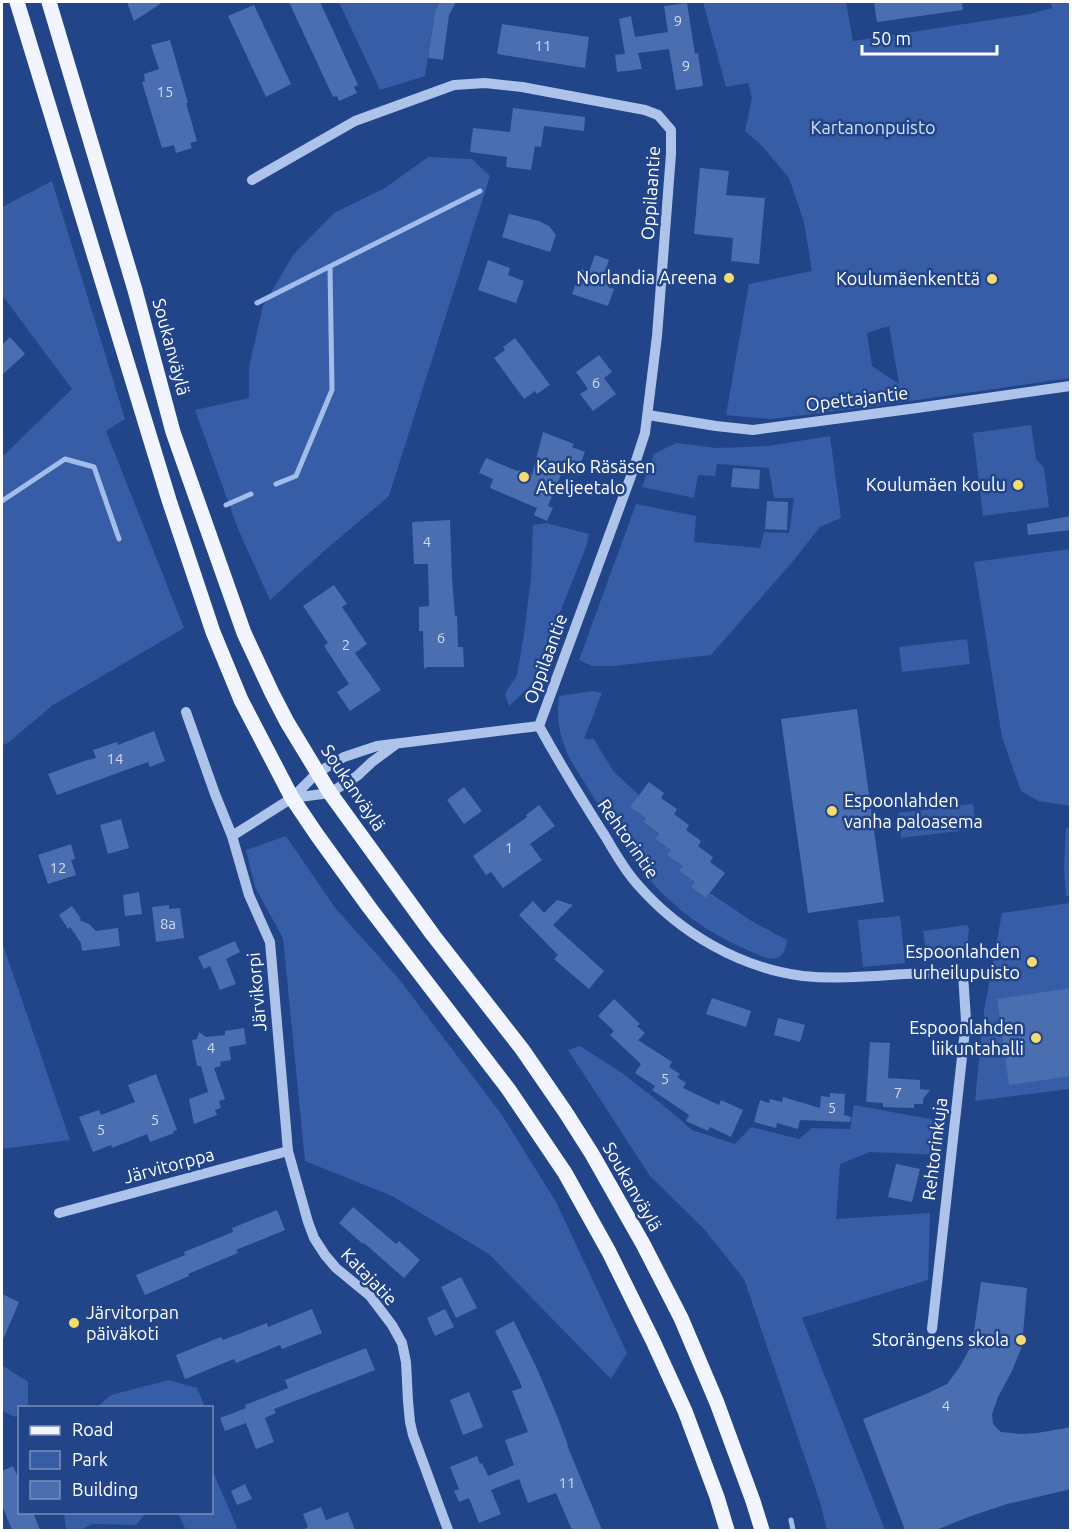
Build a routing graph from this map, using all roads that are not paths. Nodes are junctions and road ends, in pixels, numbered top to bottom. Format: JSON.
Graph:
{"nodes":[{"id":1,"x":17,"y":2,"type":"edge"},
{"id":2,"x":49,"y":2,"type":"edge"},
{"id":3,"x":252,"y":180,"type":"dead end"},
{"id":4,"x":1071,"y":386,"type":"edge"},
{"id":5,"x":648,"y":415,"type":"junction"},
{"id":6,"x":186,"y":712,"type":"dead end"},
{"id":7,"x":539,"y":726,"type":"junction"},
{"id":8,"x":395,"y":744,"type":"junction"},
{"id":9,"x":317,"y":772,"type":"junction"},
{"id":10,"x":330,"y":793,"type":"junction"},
{"id":11,"x":292,"y":798,"type":"junction"},
{"id":12,"x":232,"y":836,"type":"junction"},
{"id":13,"x":963,"y":973,"type":"joint"},
{"id":14,"x":288,"y":1150,"type":"junction"},
{"id":15,"x":59,"y":1213,"type":"dead end"},
{"id":16,"x":932,"y":1329,"type":"dead end"},
{"id":17,"x":448,"y":1530,"type":"edge"},
{"id":18,"x":727,"y":1530,"type":"edge"},
{"id":19,"x":762,"y":1530,"type":"edge"}],
"edges":[{"from":1,"to":11,"type":"main road"},
{"from":2,"to":9,"type":"main road","name":"Soukanväylä"},
{"from":3,"to":5,"type":"street","name":"Oppilaantie"},
{"from":4,"to":5,"type":"street","name":"Opettajantie"},
{"from":5,"to":7,"type":"street","name":"Oppilaantie"},
{"from":6,"to":12,"type":"street","name":"Järvikorpi"},
{"from":7,"to":8,"type":"street"},
{"from":7,"to":13,"type":"street","name":"Rehtorintie"},
{"from":8,"to":9,"type":"street"},
{"from":8,"to":10,"type":"street"},
{"from":9,"to":10,"type":"main road","name":"Soukanväylä"},
{"from":9,"to":11,"type":"street"},
{"from":10,"to":11,"type":"street"},
{"from":10,"to":19,"type":"main road","name":"Soukanväylä"},
{"from":11,"to":12,"type":"street"},
{"from":11,"to":18,"type":"main road"},
{"from":12,"to":14,"type":"street","name":"Järvikorpi"},
{"from":13,"to":16,"type":"street","name":"Rehtorinkuja"},
{"from":14,"to":15,"type":"street","name":"Järvitorppa"},
{"from":14,"to":17,"type":"street","name":"Katajatie"}]}
